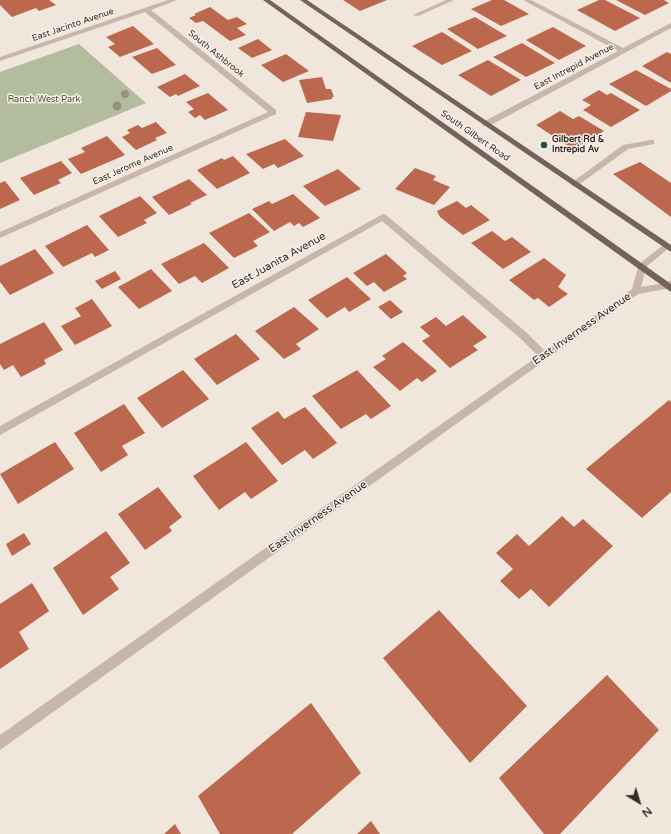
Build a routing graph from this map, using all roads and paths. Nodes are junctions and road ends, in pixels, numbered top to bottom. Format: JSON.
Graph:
{"nodes":[{"id":1,"x":174,"y":0,"type":"edge"},
{"id":2,"x":266,"y":0,"type":"edge"},
{"id":3,"x":303,"y":0,"type":"edge"},
{"id":4,"x":451,"y":0,"type":"edge"},
{"id":5,"x":526,"y":0,"type":"edge"},
{"id":6,"x":147,"y":10,"type":"junction"},
{"id":7,"x":416,"y":15,"type":"dead end"},
{"id":8,"x":671,"y":25,"type":"edge"},
{"id":9,"x":622,"y":51,"type":"junction"},
{"id":10,"x":0,"y":59,"type":"edge"},
{"id":11,"x":273,"y":112,"type":"joint"},
{"id":12,"x":486,"y":124,"type":"junction"},
{"id":13,"x":651,"y":142,"type":"dead end"},
{"id":14,"x":574,"y":184,"type":"junction"},
{"id":15,"x":0,"y":236,"type":"edge"},
{"id":16,"x":669,"y":246,"type":"edge"},
{"id":17,"x":642,"y":266,"type":"junction"},
{"id":18,"x":670,"y":286,"type":"edge"},
{"id":19,"x":636,"y":291,"type":"junction"},
{"id":20,"x":544,"y":356,"type":"junction"},
{"id":21,"x":0,"y":431,"type":"edge"},
{"id":22,"x":0,"y":742,"type":"edge"}],
"edges":[{"from":1,"to":6,"type":"street","name":"East Jacinto Avenue"},
{"from":2,"to":17,"type":"main road","name":"South Gilbert Road"},
{"from":3,"to":12,"type":"main road","name":"South Gilbert Road"},
{"from":4,"to":7,"type":"street"},
{"from":5,"to":9,"type":"street"},
{"from":6,"to":10,"type":"street","name":"East Jacinto Avenue"},
{"from":6,"to":11,"type":"street","name":"South Ashbrook"},
{"from":8,"to":9,"type":"street","name":"East Intrepid Avenue"},
{"from":9,"to":12,"type":"street","name":"East Intrepid Avenue"},
{"from":11,"to":15,"type":"street","name":"East Jerome Avenue"},
{"from":12,"to":14,"type":"main road","name":"South Gilbert Road"},
{"from":13,"to":14,"type":"street"},
{"from":14,"to":16,"type":"main road","name":"South Gilbert Road"},
{"from":16,"to":17,"type":"street"},
{"from":17,"to":18,"type":"main road","name":"South Gilbert Road"},
{"from":17,"to":19,"type":"street","name":"East Inverness Avenue"},
{"from":18,"to":19,"type":"street","name":"East Inverness Avenue"},
{"from":19,"to":20,"type":"street","name":"East Inverness Avenue"},
{"from":20,"to":21,"type":"street","name":"East Juanita Avenue"},
{"from":20,"to":22,"type":"street","name":"East Inverness Avenue"}]}
